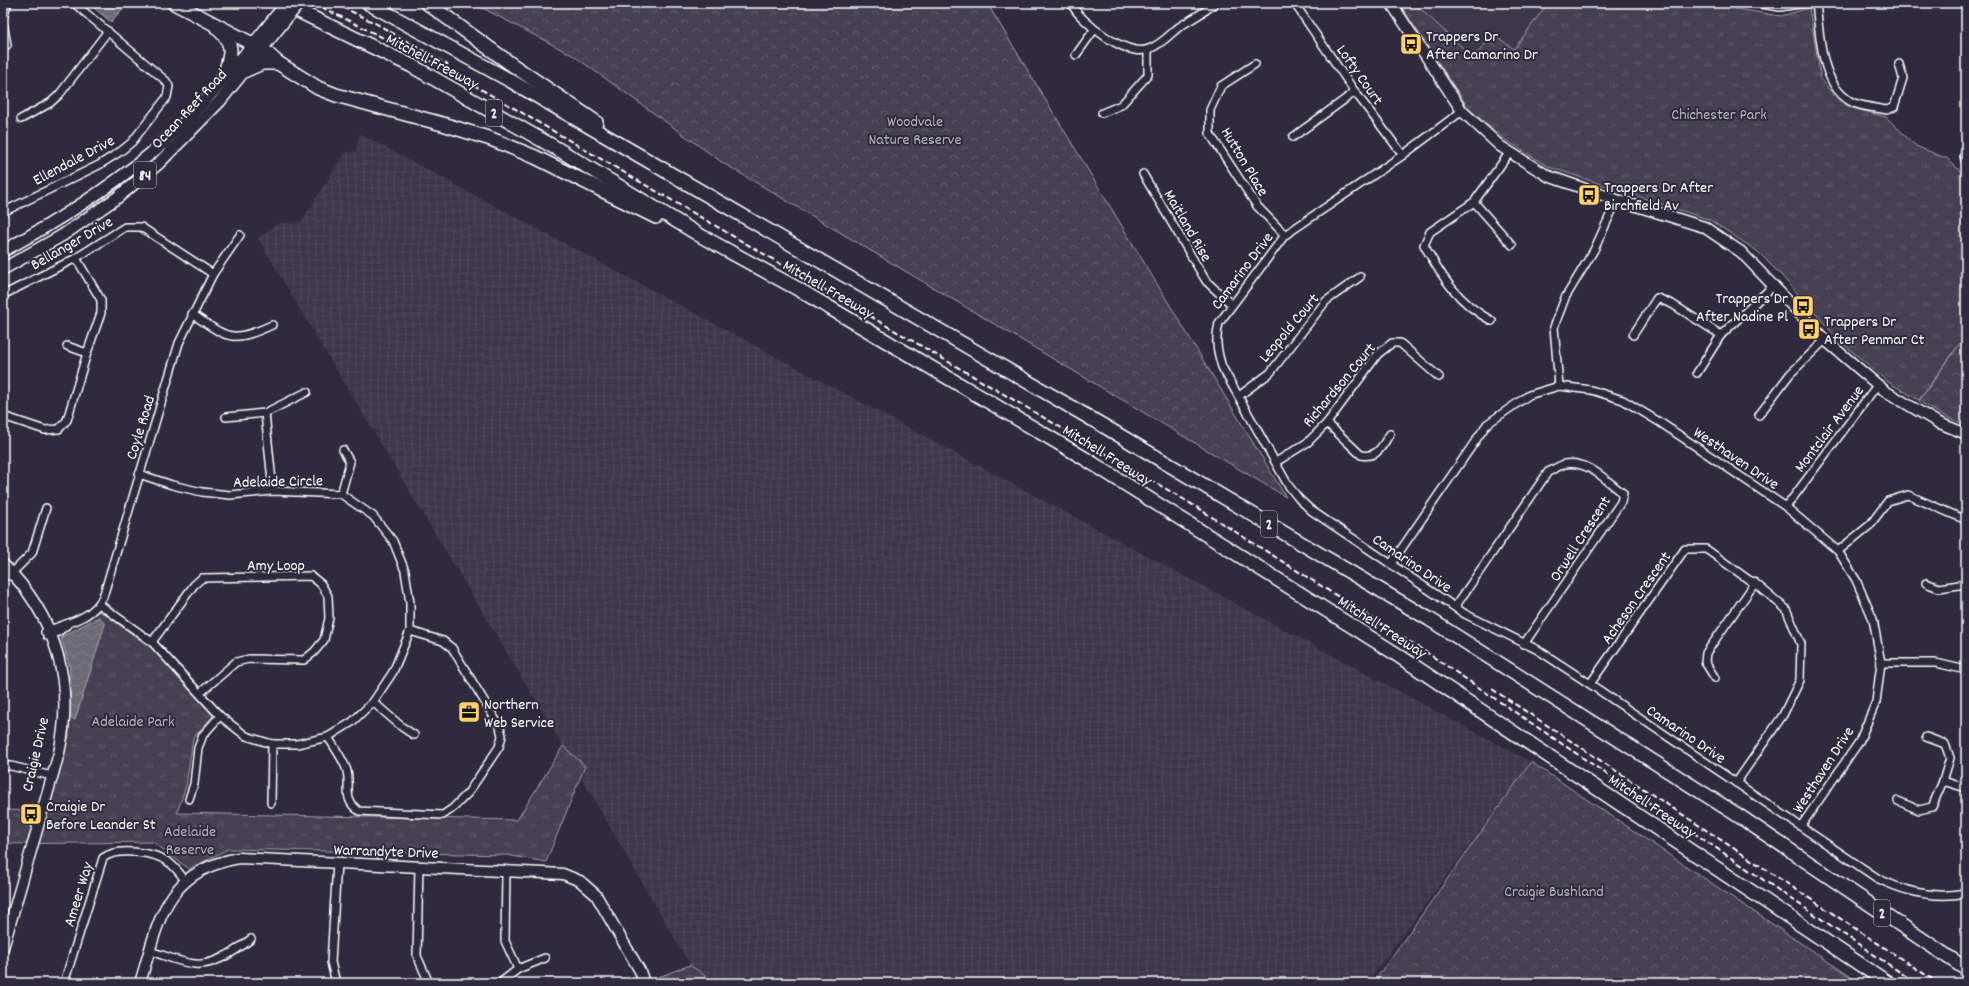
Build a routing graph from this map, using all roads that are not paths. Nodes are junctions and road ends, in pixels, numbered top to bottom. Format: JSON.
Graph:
{"nodes":[{"id":1,"x":8,"y":3,"type":"edge"},
{"id":2,"x":74,"y":3,"type":"edge"},
{"id":3,"x":174,"y":3,"type":"edge"},
{"id":4,"x":280,"y":3,"type":"edge"},
{"id":5,"x":287,"y":3,"type":"edge"},
{"id":6,"x":299,"y":3,"type":"edge"},
{"id":7,"x":368,"y":3,"type":"edge"},
{"id":8,"x":427,"y":3,"type":"edge"},
{"id":9,"x":1071,"y":3,"type":"edge"},
{"id":10,"x":1215,"y":3,"type":"edge"},
{"id":11,"x":1391,"y":3,"type":"edge"},
{"id":12,"x":1755,"y":3,"type":"edge"},
{"id":13,"x":1804,"y":3,"type":"edge"},
{"id":14,"x":1816,"y":3,"type":"edge"},
{"id":15,"x":1297,"y":7,"type":"dead end"},
{"id":16,"x":3,"y":17,"type":"edge"},
{"id":17,"x":281,"y":18,"type":"junction"},
{"id":18,"x":210,"y":22,"type":"junction"},
{"id":19,"x":3,"y":23,"type":"edge"},
{"id":20,"x":1094,"y":30,"type":"junction"},
{"id":21,"x":108,"y":31,"type":"junction"},
{"id":22,"x":7,"y":45,"type":"dead end"},
{"id":23,"x":257,"y":47,"type":"junction"},
{"id":24,"x":1148,"y":50,"type":"junction"},
{"id":25,"x":1076,"y":55,"type":"dead end"},
{"id":26,"x":278,"y":63,"type":"junction"},
{"id":27,"x":1254,"y":64,"type":"dead end"},
{"id":28,"x":1899,"y":64,"type":"dead end"},
{"id":29,"x":244,"y":71,"type":"junction"},
{"id":30,"x":223,"y":79,"type":"junction"},
{"id":31,"x":1355,"y":92,"type":"junction"},
{"id":32,"x":1462,"y":111,"type":"junction"},
{"id":33,"x":1102,"y":113,"type":"dead end"},
{"id":34,"x":21,"y":119,"type":"dead end"},
{"id":35,"x":1293,"y":137,"type":"dead end"},
{"id":36,"x":628,"y":149,"type":"junction"},
{"id":37,"x":1966,"y":150,"type":"edge"},
{"id":38,"x":1510,"y":152,"type":"junction"},
{"id":39,"x":1403,"y":155,"type":"junction"},
{"id":40,"x":1966,"y":163,"type":"edge"},
{"id":41,"x":1143,"y":174,"type":"dead end"},
{"id":42,"x":1617,"y":200,"type":"junction"},
{"id":43,"x":1474,"y":202,"type":"junction"},
{"id":44,"x":3,"y":212,"type":"edge"},
{"id":45,"x":240,"y":234,"type":"dead end"},
{"id":46,"x":1285,"y":235,"type":"junction"},
{"id":47,"x":701,"y":236,"type":"junction"},
{"id":48,"x":1512,"y":245,"type":"dead end"},
{"id":49,"x":3,"y":251,"type":"edge"},
{"id":50,"x":76,"y":258,"type":"junction"},
{"id":51,"x":3,"y":269,"type":"edge"},
{"id":52,"x":213,"y":274,"type":"junction"},
{"id":53,"x":1360,"y":277,"type":"dead end"},
{"id":54,"x":1774,"y":285,"type":"junction"},
{"id":55,"x":3,"y":295,"type":"edge"},
{"id":56,"x":1232,"y":305,"type":"junction"},
{"id":57,"x":192,"y":314,"type":"junction"},
{"id":58,"x":1492,"y":321,"type":"dead end"},
{"id":59,"x":272,"y":325,"type":"dead end"},
{"id":60,"x":1633,"y":335,"type":"dead end"},
{"id":61,"x":1721,"y":335,"type":"junction"},
{"id":62,"x":1825,"y":340,"type":"junction"},
{"id":63,"x":67,"y":346,"type":"dead end"},
{"id":64,"x":87,"y":353,"type":"junction"},
{"id":65,"x":1697,"y":373,"type":"dead end"},
{"id":66,"x":1439,"y":377,"type":"dead end"},
{"id":67,"x":1878,"y":384,"type":"junction"},
{"id":68,"x":1559,"y":386,"type":"junction"},
{"id":69,"x":307,"y":392,"type":"dead end"},
{"id":70,"x":1239,"y":396,"type":"junction"},
{"id":71,"x":265,"y":413,"type":"junction"},
{"id":72,"x":1759,"y":415,"type":"dead end"},
{"id":73,"x":3,"y":416,"type":"edge"},
{"id":74,"x":226,"y":417,"type":"dead end"},
{"id":75,"x":1327,"y":423,"type":"junction"},
{"id":76,"x":1390,"y":434,"type":"dead end"},
{"id":77,"x":1966,"y":434,"type":"edge"},
{"id":78,"x":343,"y":450,"type":"dead end"},
{"id":79,"x":1276,"y":462,"type":"junction"},
{"id":80,"x":139,"y":474,"type":"junction"},
{"id":81,"x":273,"y":491,"type":"junction"},
{"id":82,"x":341,"y":494,"type":"junction"},
{"id":83,"x":1786,"y":507,"type":"junction"},
{"id":84,"x":46,"y":508,"type":"dead end"},
{"id":85,"x":1966,"y":520,"type":"edge"},
{"id":86,"x":1838,"y":551,"type":"junction"},
{"id":87,"x":3,"y":564,"type":"edge"},
{"id":88,"x":1391,"y":564,"type":"junction"},
{"id":89,"x":8,"y":574,"type":"edge"},
{"id":90,"x":1755,"y":583,"type":"junction"},
{"id":91,"x":1926,"y":583,"type":"dead end"},
{"id":92,"x":1966,"y":584,"type":"edge"},
{"id":93,"x":99,"y":604,"type":"junction"},
{"id":94,"x":1455,"y":607,"type":"junction"},
{"id":95,"x":410,"y":631,"type":"junction"},
{"id":96,"x":49,"y":633,"type":"junction"},
{"id":97,"x":152,"y":642,"type":"junction"},
{"id":98,"x":1524,"y":644,"type":"junction"},
{"id":99,"x":1881,"y":663,"type":"junction"},
{"id":100,"x":1966,"y":670,"type":"edge"},
{"id":101,"x":1715,"y":678,"type":"dead end"},
{"id":102,"x":1590,"y":684,"type":"junction"},
{"id":103,"x":200,"y":694,"type":"junction"},
{"id":104,"x":373,"y":702,"type":"junction"},
{"id":105,"x":220,"y":716,"type":"junction"},
{"id":106,"x":414,"y":735,"type":"dead end"},
{"id":107,"x":328,"y":737,"type":"junction"},
{"id":108,"x":1926,"y":737,"type":"dead end"},
{"id":109,"x":272,"y":744,"type":"junction"},
{"id":110,"x":3,"y":766,"type":"edge"},
{"id":111,"x":50,"y":775,"type":"junction"},
{"id":112,"x":1944,"y":781,"type":"junction"},
{"id":113,"x":1736,"y":783,"type":"junction"},
{"id":114,"x":1966,"y":788,"type":"edge"},
{"id":115,"x":189,"y":799,"type":"dead end"},
{"id":116,"x":1898,"y":801,"type":"dead end"},
{"id":117,"x":271,"y":803,"type":"dead end"},
{"id":118,"x":1801,"y":826,"type":"junction"},
{"id":119,"x":337,"y":863,"type":"junction"},
{"id":120,"x":419,"y":866,"type":"junction"},
{"id":121,"x":506,"y":872,"type":"junction"},
{"id":122,"x":185,"y":880,"type":"junction"},
{"id":123,"x":1966,"y":893,"type":"edge"},
{"id":124,"x":3,"y":929,"type":"edge"},
{"id":125,"x":251,"y":939,"type":"dead end"},
{"id":126,"x":3,"y":948,"type":"edge"},
{"id":127,"x":150,"y":951,"type":"junction"},
{"id":128,"x":545,"y":958,"type":"dead end"},
{"id":129,"x":1965,"y":968,"type":"edge"},
{"id":130,"x":518,"y":969,"type":"junction"},
{"id":131,"x":64,"y":983,"type":"edge"},
{"id":132,"x":140,"y":983,"type":"edge"},
{"id":133,"x":336,"y":983,"type":"edge"},
{"id":134,"x":429,"y":983,"type":"edge"},
{"id":135,"x":500,"y":983,"type":"edge"},
{"id":136,"x":644,"y":983,"type":"edge"},
{"id":137,"x":1888,"y":983,"type":"edge"}],
"edges":[{"from":1,"to":16,"type":"street"},
{"from":2,"to":21,"type":"street","name":"Ellendale Drive"},
{"from":3,"to":18,"type":"highway"},
{"from":4,"to":47,"type":"highway","name":"Mitchell Freeway","number":"2"},
{"from":5,"to":17,"type":"main road","name":"Ocean Reef Road","number":"84","bridge":true},
{"from":6,"to":17,"type":"main road","name":"Ocean Reef Road","number":"84","bridge":true},
{"from":7,"to":36,"type":"highway","name":"Mitchell Freeway","number":"2"},
{"from":8,"to":36,"type":"highway"},
{"from":9,"to":20,"type":"street"},
{"from":10,"to":24,"type":"street"},
{"from":11,"to":32,"type":"main road"},
{"from":12,"to":13,"type":"street"},
{"from":14,"to":28,"type":"street"},
{"from":15,"to":31,"type":"street","name":"Lofty Court"},
{"from":17,"to":23,"type":"main road","name":"Ocean Reef Road","number":"84"},
{"from":18,"to":23,"type":"highway"},
{"from":18,"to":30,"type":"highway"},
{"from":19,"to":22,"type":"street"},
{"from":20,"to":24,"type":"street"},
{"from":20,"to":25,"type":"street"},
{"from":21,"to":34,"type":"street"},
{"from":21,"to":44,"type":"street","name":"Ellendale Drive"},
{"from":23,"to":26,"type":"highway"},
{"from":23,"to":29,"type":"main road","name":"Ocean Reef Road","number":"84"},
{"from":23,"to":30,"type":"main road","name":"Ocean Reef Road","number":"84"},
{"from":24,"to":33,"type":"street"},
{"from":26,"to":29,"type":"highway"},
{"from":26,"to":47,"type":"highway"},
{"from":27,"to":46,"type":"street","name":"Hutton Place"},
{"from":29,"to":51,"type":"main road","name":"Ocean Reef Road","number":"84"},
{"from":30,"to":49,"type":"main road","name":"Ocean Reef Road","number":"84"},
{"from":31,"to":35,"type":"street"},
{"from":31,"to":39,"type":"street","name":"Lofty Court"},
{"from":32,"to":38,"type":"main road"},
{"from":32,"to":39,"type":"street","name":"Camarino Drive"},
{"from":36,"to":129,"type":"highway","name":"Mitchell Freeway","number":"2"},
{"from":37,"to":40,"type":"street"},
{"from":38,"to":42,"type":"main road"},
{"from":38,"to":43,"type":"street"},
{"from":39,"to":46,"type":"street","name":"Camarino Drive"},
{"from":41,"to":56,"type":"street","name":"Maitland Rise"},
{"from":42,"to":54,"type":"main road"},
{"from":42,"to":68,"type":"street"},
{"from":43,"to":48,"type":"street"},
{"from":43,"to":58,"type":"street"},
{"from":45,"to":52,"type":"street","name":"Coyle Road"},
{"from":46,"to":56,"type":"street","name":"Camarino Drive"},
{"from":47,"to":137,"type":"highway","name":"Mitchell Freeway","number":"2"},
{"from":50,"to":52,"type":"street","name":"Bellanger Drive"},
{"from":50,"to":55,"type":"street","name":"Bellanger Drive"},
{"from":50,"to":64,"type":"street"},
{"from":52,"to":57,"type":"street","name":"Coyle Road"},
{"from":53,"to":70,"type":"street","name":"Leopold Court"},
{"from":54,"to":61,"type":"street"},
{"from":54,"to":62,"type":"main road"},
{"from":56,"to":70,"type":"street","name":"Camarino Drive"},
{"from":57,"to":59,"type":"street"},
{"from":57,"to":80,"type":"street","name":"Coyle Road"},
{"from":60,"to":61,"type":"street"},
{"from":61,"to":65,"type":"street"},
{"from":62,"to":67,"type":"main road"},
{"from":62,"to":72,"type":"street"},
{"from":63,"to":64,"type":"street"},
{"from":64,"to":73,"type":"street"},
{"from":66,"to":75,"type":"street","name":"Richardson Court"},
{"from":67,"to":77,"type":"main road"},
{"from":67,"to":83,"type":"street","name":"Montclair Avenue"},
{"from":68,"to":83,"type":"street","name":"Westhaven Drive"},
{"from":68,"to":88,"type":"street","name":"Westhaven Drive"},
{"from":69,"to":71,"type":"street"},
{"from":70,"to":79,"type":"street","name":"Camarino Drive"},
{"from":71,"to":74,"type":"street"},
{"from":71,"to":81,"type":"street"},
{"from":75,"to":76,"type":"street"},
{"from":75,"to":79,"type":"street","name":"Richardson Court"},
{"from":78,"to":82,"type":"street"},
{"from":79,"to":88,"type":"street","name":"Camarino Drive"},
{"from":80,"to":81,"type":"street","name":"Adelaide Circle"},
{"from":80,"to":93,"type":"street","name":"Coyle Road"},
{"from":81,"to":82,"type":"street","name":"Adelaide Circle"},
{"from":82,"to":95,"type":"street","name":"Adelaide Circle"},
{"from":83,"to":86,"type":"street","name":"Westhaven Drive"},
{"from":84,"to":89,"type":"street"},
{"from":85,"to":86,"type":"street"},
{"from":86,"to":99,"type":"street","name":"Westhaven Drive"},
{"from":87,"to":89,"type":"main road","name":"Craigie Drive"},
{"from":88,"to":94,"type":"street","name":"Camarino Drive"},
{"from":89,"to":96,"type":"main road","name":"Craigie Drive"},
{"from":90,"to":101,"type":"street"},
{"from":90,"to":102,"type":"street","name":"Acheson Crescent"},
{"from":90,"to":113,"type":"street","name":"Acheson Crescent"},
{"from":91,"to":92,"type":"street"},
{"from":93,"to":96,"type":"street","name":"Coyle Road"},
{"from":93,"to":97,"type":"street","name":"Adelaide Circle"},
{"from":94,"to":98,"type":"street","name":"Camarino Drive"},
{"from":94,"to":98,"type":"street","name":"Orwell Crescent"},
{"from":95,"to":104,"type":"street","name":"Adelaide Circle"},
{"from":95,"to":107,"type":"street"},
{"from":96,"to":111,"type":"main road","name":"Craigie Drive"},
{"from":97,"to":103,"type":"street","name":"Adelaide Circle"},
{"from":97,"to":103,"type":"street","name":"Amy Loop"},
{"from":98,"to":102,"type":"street","name":"Camarino Drive"},
{"from":99,"to":100,"type":"street"},
{"from":99,"to":118,"type":"street","name":"Westhaven Drive"},
{"from":102,"to":113,"type":"street","name":"Camarino Drive"},
{"from":103,"to":105,"type":"street","name":"Adelaide Circle"},
{"from":104,"to":106,"type":"street"},
{"from":104,"to":107,"type":"street","name":"Adelaide Circle"},
{"from":105,"to":109,"type":"street","name":"Adelaide Circle"},
{"from":105,"to":115,"type":"street"},
{"from":107,"to":109,"type":"street","name":"Adelaide Circle"},
{"from":108,"to":112,"type":"street"},
{"from":109,"to":117,"type":"street"},
{"from":110,"to":111,"type":"street"},
{"from":111,"to":124,"type":"main road","name":"Craigie Drive"},
{"from":111,"to":126,"type":"main road","name":"Craigie Drive"},
{"from":112,"to":114,"type":"street"},
{"from":112,"to":116,"type":"street"},
{"from":113,"to":118,"type":"street","name":"Camarino Drive"},
{"from":118,"to":123,"type":"street","name":"Camarino Drive"},
{"from":119,"to":120,"type":"main road","name":"Warrandyte Drive"},
{"from":119,"to":122,"type":"main road","name":"Warrandyte Drive"},
{"from":119,"to":133,"type":"street"},
{"from":120,"to":121,"type":"main road","name":"Warrandyte Drive"},
{"from":120,"to":134,"type":"street"},
{"from":121,"to":130,"type":"street"},
{"from":121,"to":136,"type":"main road","name":"Warrandyte Drive"},
{"from":122,"to":127,"type":"main road","name":"Warrandyte Drive"},
{"from":122,"to":131,"type":"street","name":"Ameer Way"},
{"from":125,"to":127,"type":"street"},
{"from":127,"to":132,"type":"main road","name":"Warrandyte Drive"},
{"from":128,"to":130,"type":"street"},
{"from":130,"to":135,"type":"street"}]}
